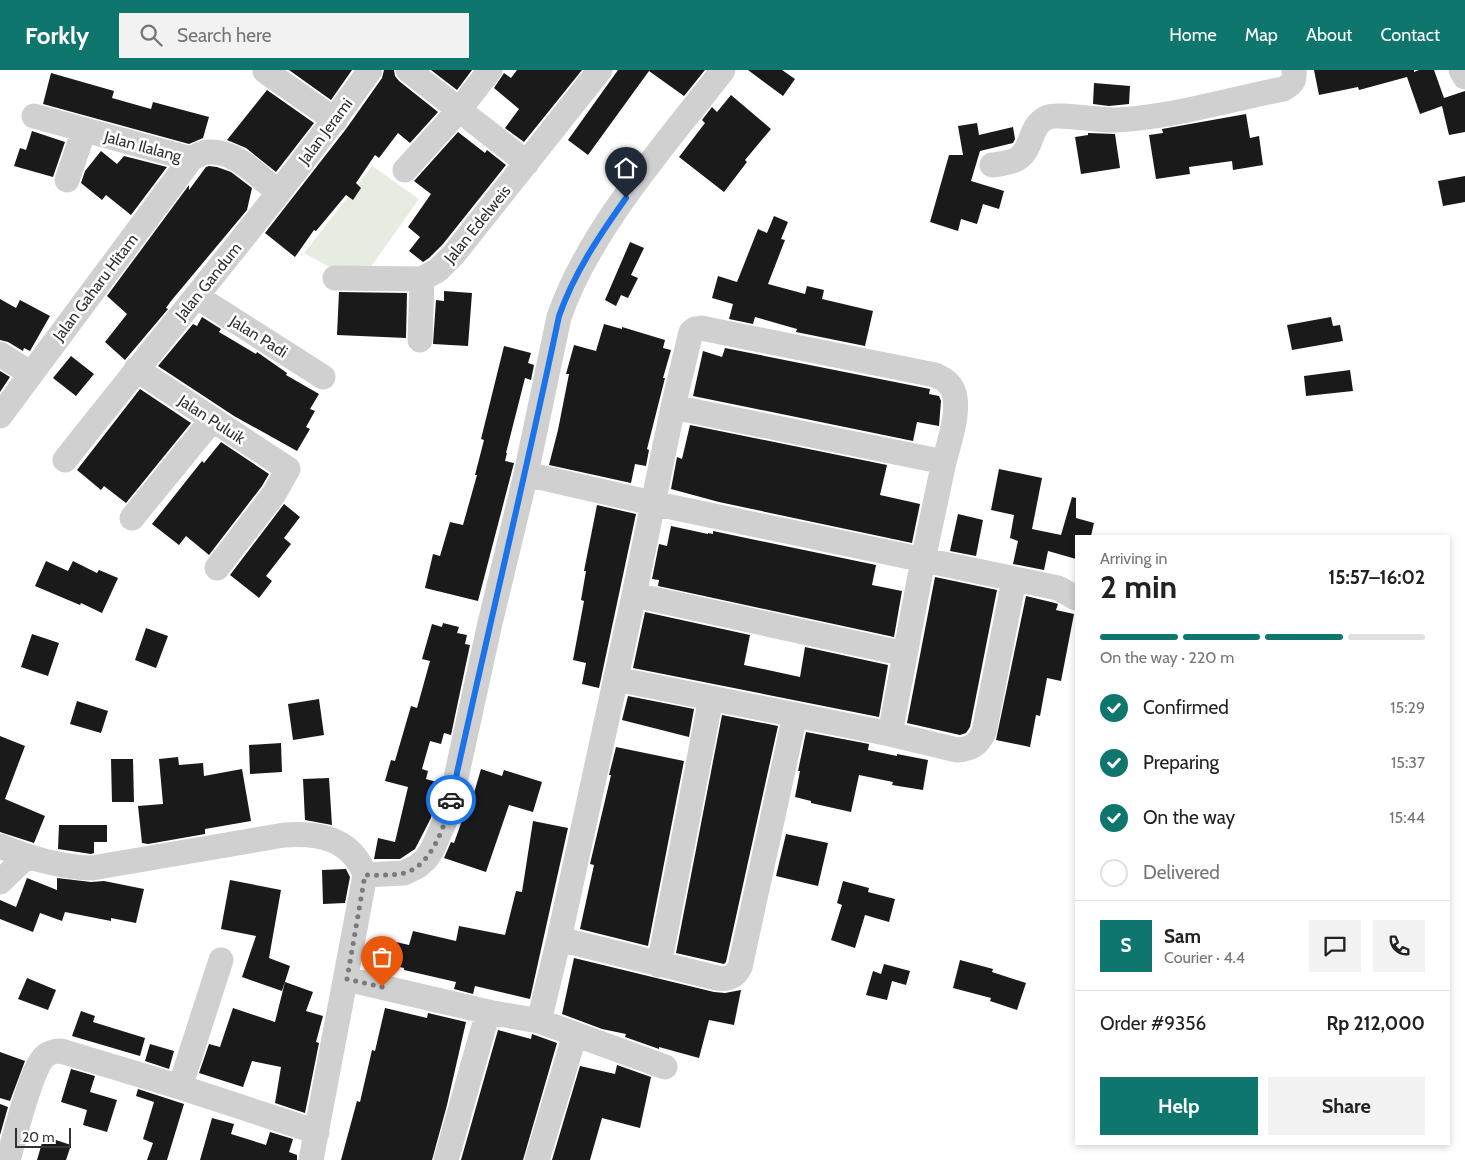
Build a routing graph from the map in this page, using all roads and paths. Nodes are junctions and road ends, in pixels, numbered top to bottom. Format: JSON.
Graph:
{"nodes":[{"id":1,"x":370,"y":70,"type":"edge"},
{"id":2,"x":408,"y":70,"type":"edge"},
{"id":3,"x":490,"y":70,"type":"edge"},
{"id":4,"x":600,"y":70,"type":"edge"},
{"id":5,"x":723,"y":70,"type":"edge"},
{"id":6,"x":1294,"y":70,"type":"edge"},
{"id":7,"x":1461,"y":70,"type":"edge"},
{"id":8,"x":265,"y":71,"type":"edge"},
{"id":9,"x":1465,"y":77,"type":"edge"},
{"id":10,"x":460,"y":109,"type":"junction"},
{"id":11,"x":34,"y":116,"type":"dead end"},
{"id":12,"x":335,"y":120,"type":"junction"},
{"id":13,"x":84,"y":130,"type":"junction"},
{"id":14,"x":191,"y":158,"type":"junction"},
{"id":15,"x":527,"y":163,"type":"junction"},
{"id":16,"x":992,"y":166,"type":"dead end"},
{"id":17,"x":405,"y":170,"type":"dead end"},
{"id":18,"x":67,"y":180,"type":"dead end"},
{"id":19,"x":278,"y":192,"type":"junction"},
{"id":20,"x":335,"y":278,"type":"dead end"},
{"id":21,"x":422,"y":279,"type":"junction"},
{"id":22,"x":196,"y":296,"type":"junction"},
{"id":23,"x":420,"y":340,"type":"dead end"},
{"id":24,"x":0,"y":354,"type":"edge"},
{"id":25,"x":136,"y":369,"type":"junction"},
{"id":26,"x":31,"y":374,"type":"junction"},
{"id":27,"x":323,"y":377,"type":"dead end"},
{"id":28,"x":673,"y":408,"type":"junction"},
{"id":29,"x":0,"y":416,"type":"edge"},
{"id":30,"x":212,"y":420,"type":"junction"},
{"id":31,"x":65,"y":460,"type":"dead end"},
{"id":32,"x":944,"y":462,"type":"junction"},
{"id":33,"x":526,"y":474,"type":"junction"},
{"id":34,"x":652,"y":503,"type":"junction"},
{"id":35,"x":132,"y":518,"type":"dead end"},
{"id":36,"x":923,"y":560,"type":"junction"},
{"id":37,"x":217,"y":568,"type":"dead end"},
{"id":38,"x":1014,"y":580,"type":"junction"},
{"id":39,"x":634,"y":596,"type":"junction"},
{"id":40,"x":1075,"y":597,"type":"edge"},
{"id":41,"x":905,"y":654,"type":"junction"},
{"id":42,"x":616,"y":679,"type":"junction"},
{"id":43,"x":711,"y":698,"type":"junction"},
{"id":44,"x":795,"y":715,"type":"junction"},
{"id":45,"x":890,"y":734,"type":"junction"},
{"id":46,"x":0,"y":846,"type":"edge"},
{"id":47,"x":26,"y":857,"type":"junction"},
{"id":48,"x":365,"y":875,"type":"junction"},
{"id":49,"x":0,"y":882,"type":"edge"},
{"id":50,"x":559,"y":940,"type":"junction"},
{"id":51,"x":221,"y":960,"type":"dead end"},
{"id":52,"x":660,"y":965,"type":"junction"},
{"id":53,"x":347,"y":979,"type":"junction"},
{"id":54,"x":488,"y":1012,"type":"junction"},
{"id":55,"x":539,"y":1021,"type":"junction"},
{"id":56,"x":575,"y":1034,"type":"junction"},
{"id":57,"x":664,"y":1067,"type":"dead end"},
{"id":58,"x":180,"y":1087,"type":"junction"},
{"id":59,"x":317,"y":1132,"type":"junction"},
{"id":60,"x":8,"y":1160,"type":"edge"},
{"id":61,"x":311,"y":1160,"type":"edge"},
{"id":62,"x":446,"y":1160,"type":"edge"},
{"id":63,"x":538,"y":1160,"type":"edge"}],
"edges":[{"from":1,"to":12,"type":"street","name":"Jalan Jerami"},
{"from":2,"to":10,"type":"street"},
{"from":3,"to":10,"type":"street"},
{"from":4,"to":15,"type":"street","name":"Jalan Edelweis"},
{"from":5,"to":33,"type":"street"},
{"from":6,"to":16,"type":"street"},
{"from":7,"to":9,"type":"street"},
{"from":8,"to":12,"type":"street"},
{"from":10,"to":15,"type":"street"},
{"from":10,"to":17,"type":"street"},
{"from":11,"to":13,"type":"street","name":"Jalan Ilalang"},
{"from":12,"to":19,"type":"street","name":"Jalan Jerami"},
{"from":13,"to":14,"type":"street","name":"Jalan Ilalang"},
{"from":13,"to":18,"type":"street"},
{"from":14,"to":19,"type":"street","name":"Jalan Ilalang"},
{"from":14,"to":26,"type":"street","name":"Jalan Gaharu Hitam"},
{"from":15,"to":21,"type":"street","name":"Jalan Edelweis"},
{"from":19,"to":22,"type":"street","name":"Jalan Gandum"},
{"from":20,"to":21,"type":"street"},
{"from":21,"to":23,"type":"street"},
{"from":22,"to":25,"type":"street","name":"Jalan Gandum"},
{"from":22,"to":27,"type":"street","name":"Jalan Padi"},
{"from":24,"to":26,"type":"street"},
{"from":25,"to":30,"type":"street","name":"Jalan Puluik"},
{"from":25,"to":31,"type":"street","name":"Jalan Gandum"},
{"from":26,"to":29,"type":"street","name":"Jalan Gaharu Hitam"},
{"from":28,"to":32,"type":"street"},
{"from":28,"to":32,"type":"street"},
{"from":28,"to":34,"type":"street"},
{"from":30,"to":35,"type":"street"},
{"from":30,"to":37,"type":"street","name":"Jalan Puluik"},
{"from":32,"to":36,"type":"street"},
{"from":33,"to":34,"type":"street"},
{"from":33,"to":48,"type":"street"},
{"from":34,"to":36,"type":"street"},
{"from":34,"to":39,"type":"street"},
{"from":36,"to":38,"type":"street"},
{"from":36,"to":41,"type":"street"},
{"from":38,"to":40,"type":"street"},
{"from":38,"to":45,"type":"street"},
{"from":39,"to":41,"type":"street"},
{"from":39,"to":42,"type":"street"},
{"from":41,"to":45,"type":"street"},
{"from":42,"to":43,"type":"street"},
{"from":42,"to":50,"type":"street"},
{"from":43,"to":44,"type":"street"},
{"from":43,"to":52,"type":"street"},
{"from":44,"to":45,"type":"street"},
{"from":44,"to":52,"type":"street"},
{"from":46,"to":47,"type":"street"},
{"from":47,"to":48,"type":"street"},
{"from":47,"to":49,"type":"street"},
{"from":48,"to":53,"type":"street"},
{"from":50,"to":52,"type":"street"},
{"from":50,"to":55,"type":"street"},
{"from":51,"to":58,"type":"street"},
{"from":53,"to":54,"type":"street"},
{"from":53,"to":59,"type":"street"},
{"from":54,"to":55,"type":"street"},
{"from":54,"to":62,"type":"street"},
{"from":55,"to":56,"type":"street"},
{"from":56,"to":57,"type":"street"},
{"from":56,"to":63,"type":"street"},
{"from":58,"to":59,"type":"street"},
{"from":58,"to":60,"type":"street"},
{"from":59,"to":61,"type":"street"}]}
